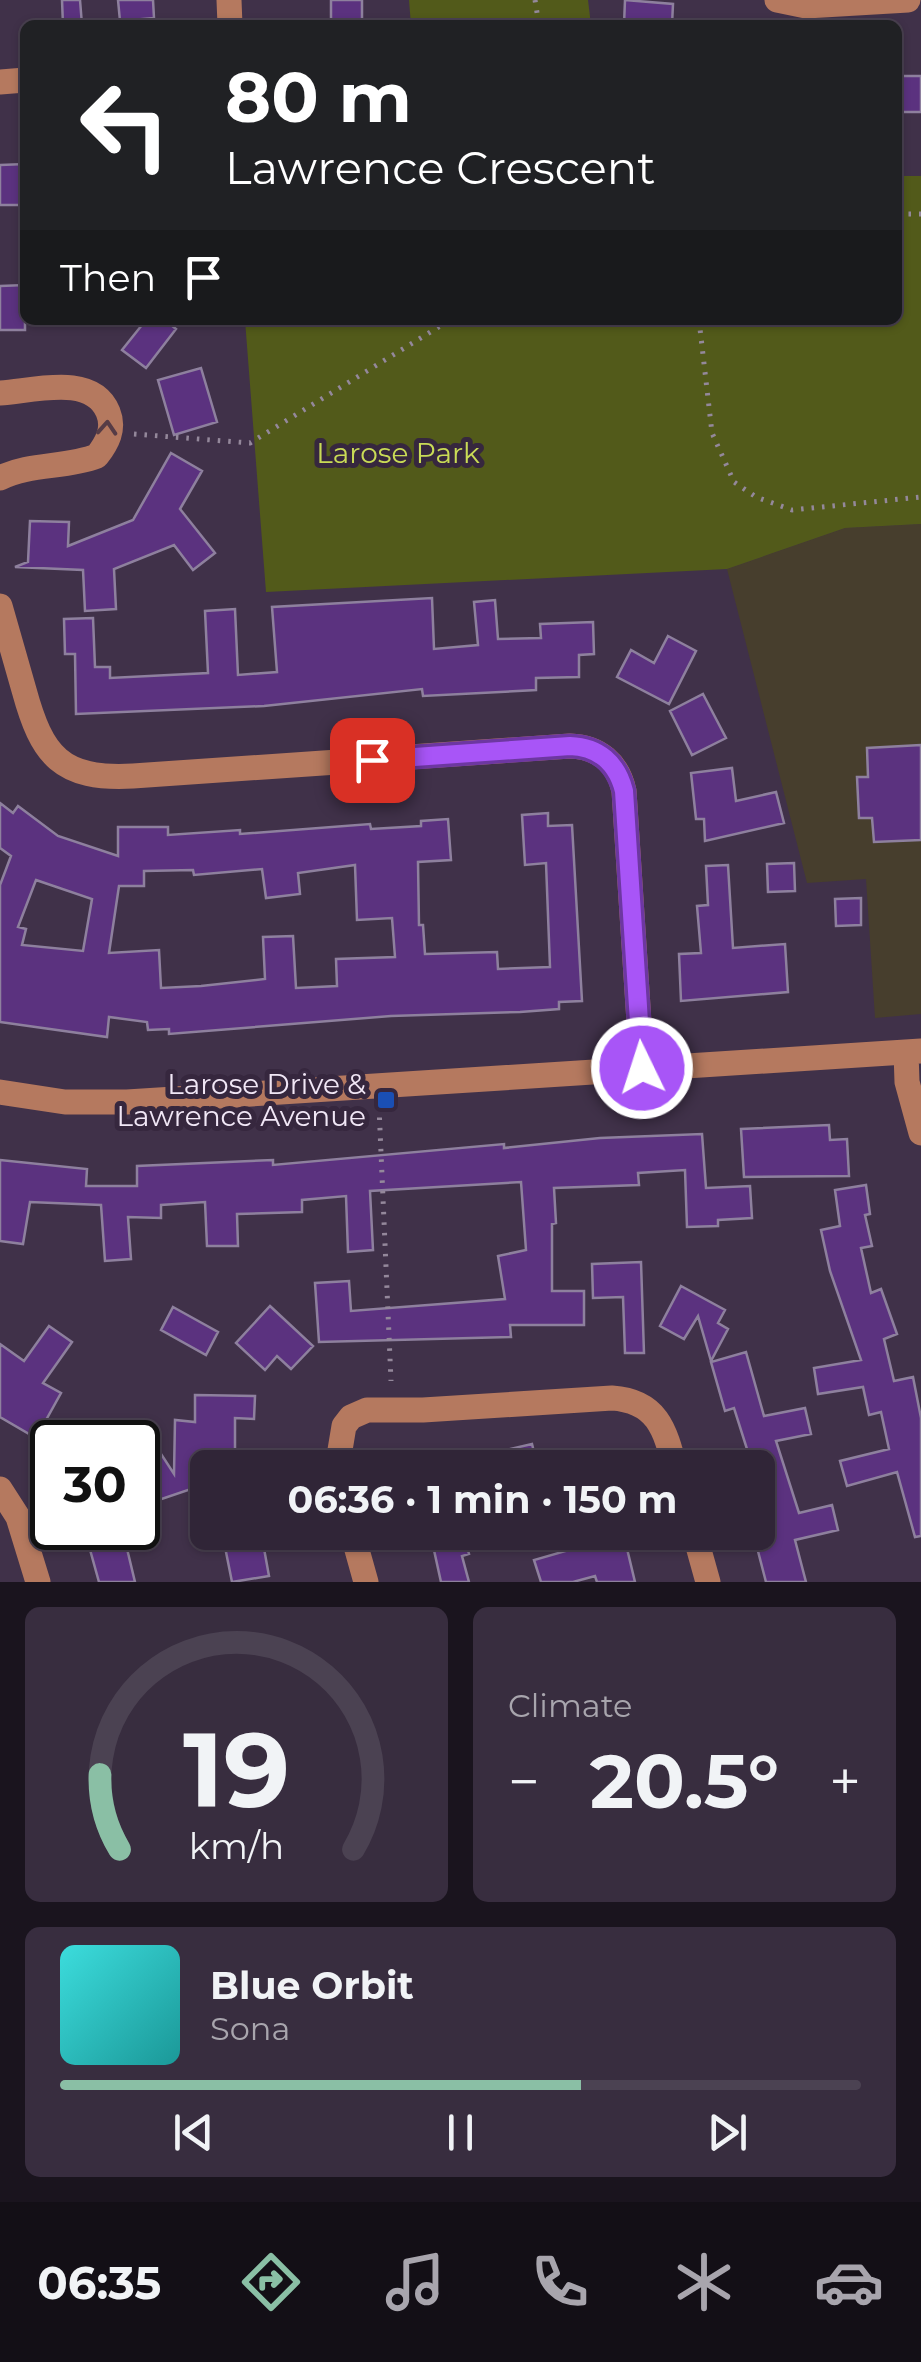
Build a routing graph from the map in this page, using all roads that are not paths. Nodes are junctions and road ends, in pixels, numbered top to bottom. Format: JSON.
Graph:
{"nodes":[{"id":1,"x":777,"y":0,"type":"edge"},
{"id":2,"x":908,"y":0,"type":"edge"},
{"id":3,"x":0,"y":394,"type":"edge"},
{"id":4,"x":0,"y":478,"type":"edge"},
{"id":5,"x":0,"y":606,"type":"edge"},
{"id":6,"x":913,"y":1051,"type":"edge"},
{"id":7,"x":642,"y":1068,"type":"junction"},
{"id":8,"x":0,"y":1092,"type":"edge"},
{"id":9,"x":921,"y":1133,"type":"edge"},
{"id":10,"x":340,"y":1450,"type":"edge"},
{"id":11,"x":669,"y":1450,"type":"edge"},
{"id":12,"x":0,"y":1489,"type":"edge"},
{"id":13,"x":357,"y":1550,"type":"edge"},
{"id":14,"x":699,"y":1550,"type":"edge"},
{"id":15,"x":38,"y":1582,"type":"edge"},
{"id":16,"x":366,"y":1582,"type":"edge"},
{"id":17,"x":708,"y":1582,"type":"edge"}],
"edges":[{"from":1,"to":2,"type":"street"},
{"from":4,"to":3,"type":"street","one_way":true},
{"from":5,"to":7,"type":"street"},
{"from":6,"to":7,"type":"street"},
{"from":6,"to":9,"type":"street"},
{"from":7,"to":8,"type":"street"},
{"from":10,"to":11,"type":"street"},
{"from":12,"to":15,"type":"street"},
{"from":13,"to":16,"type":"street"},
{"from":14,"to":17,"type":"street"}]}
